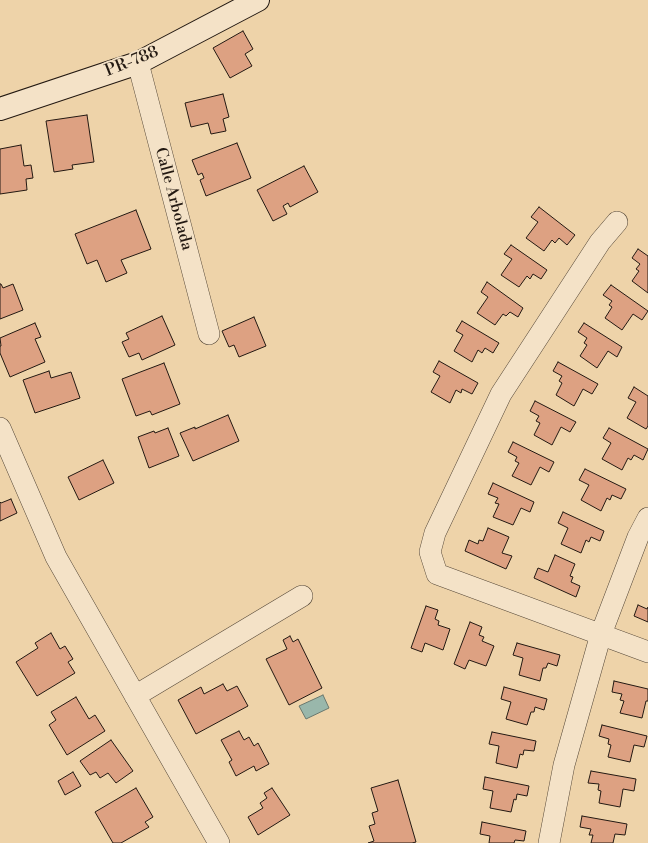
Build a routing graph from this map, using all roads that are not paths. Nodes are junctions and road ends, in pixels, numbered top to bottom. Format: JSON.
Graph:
{"nodes":[{"id":1,"x":258,"y":0,"type":"edge"},
{"id":2,"x":138,"y":63,"type":"junction"},
{"id":3,"x":0,"y":109,"type":"edge"},
{"id":4,"x":617,"y":222,"type":"dead end"},
{"id":5,"x":209,"y":334,"type":"dead end"},
{"id":6,"x":0,"y":428,"type":"edge"},
{"id":7,"x":648,"y":518,"type":"edge"},
{"id":8,"x":302,"y":596,"type":"dead end"},
{"id":9,"x":601,"y":634,"type":"junction"},
{"id":10,"x":648,"y":652,"type":"edge"},
{"id":11,"x":135,"y":696,"type":"junction"},
{"id":12,"x":219,"y":843,"type":"edge"},
{"id":13,"x":549,"y":843,"type":"edge"}],
"edges":[{"from":1,"to":2,"type":"street","name":"PR-788","number":"PR-788"},
{"from":2,"to":3,"type":"street","name":"PR-788","number":"PR-788"},
{"from":2,"to":5,"type":"street","name":"Calle Arbolada"},
{"from":4,"to":9,"type":"street"},
{"from":6,"to":11,"type":"street"},
{"from":7,"to":9,"type":"street"},
{"from":8,"to":11,"type":"street"},
{"from":9,"to":10,"type":"street"},
{"from":9,"to":13,"type":"street"},
{"from":11,"to":12,"type":"street"}]}
